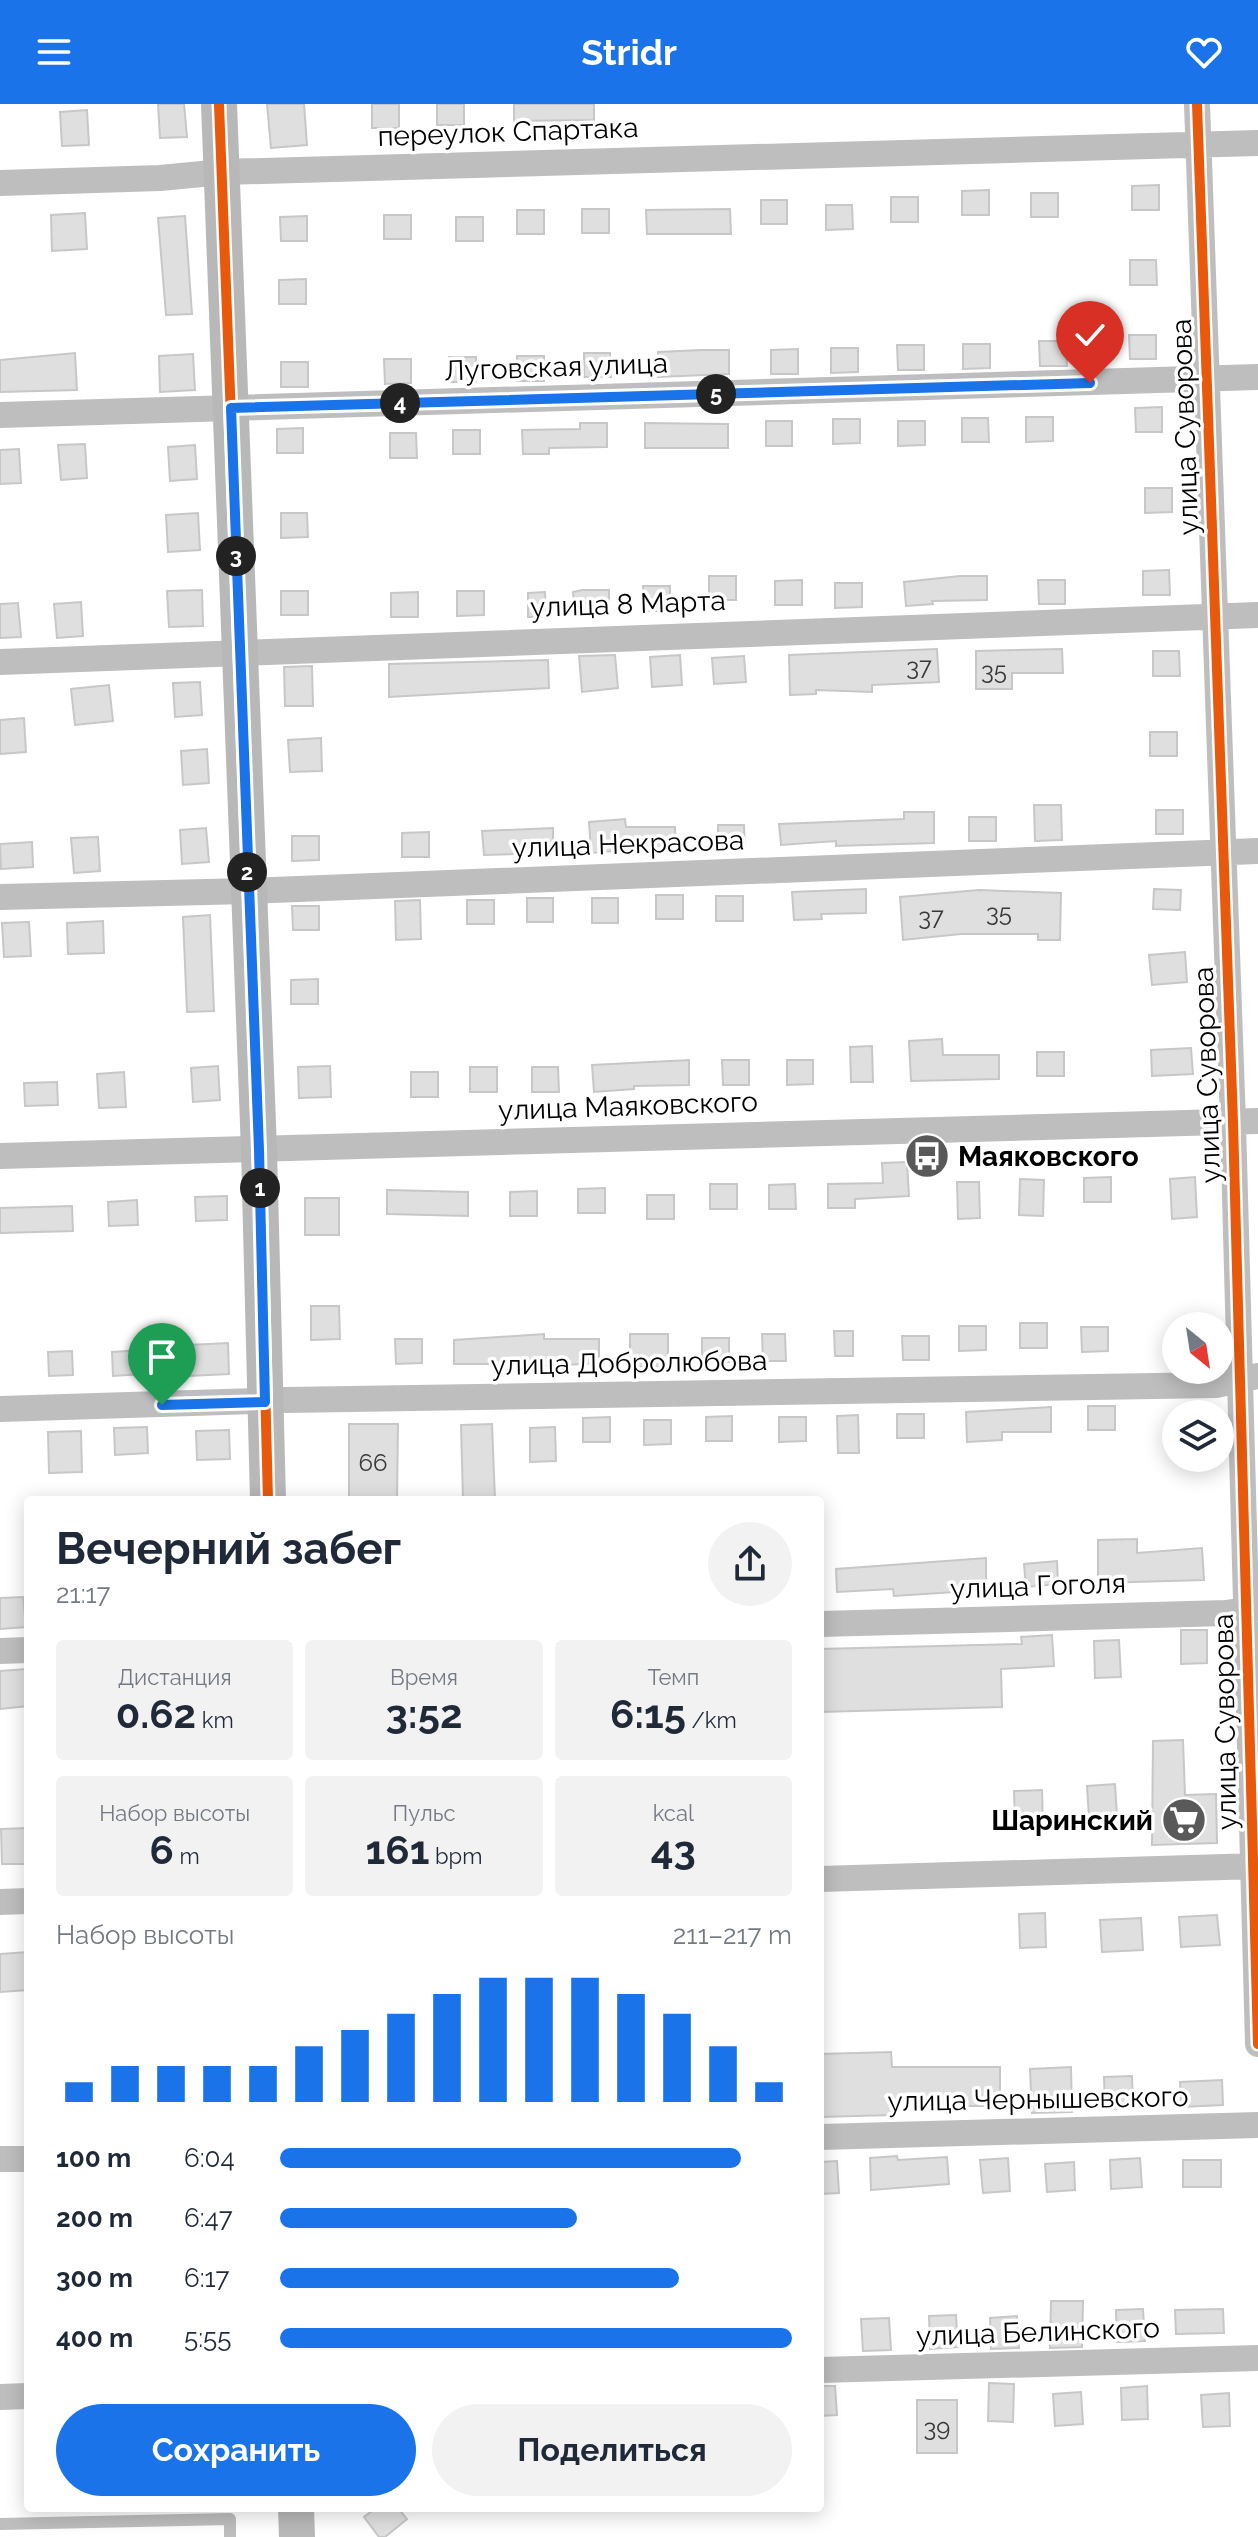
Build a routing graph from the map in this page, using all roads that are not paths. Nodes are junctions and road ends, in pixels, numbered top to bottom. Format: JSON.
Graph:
{"nodes":[{"id":1,"x":219,"y":104,"type":"edge"},
{"id":2,"x":1197,"y":104,"type":"edge"},
{"id":3,"x":1258,"y":143,"type":"edge"},
{"id":4,"x":1199,"y":145,"type":"junction"},
{"id":5,"x":223,"y":172,"type":"junction"},
{"id":6,"x":0,"y":183,"type":"edge"},
{"id":7,"x":1258,"y":377,"type":"edge"},
{"id":8,"x":1207,"y":379,"type":"junction"},
{"id":9,"x":231,"y":408,"type":"junction"},
{"id":10,"x":0,"y":415,"type":"edge"},
{"id":11,"x":1258,"y":615,"type":"edge"},
{"id":12,"x":1215,"y":616,"type":"junction"},
{"id":13,"x":239,"y":650,"type":"junction"},
{"id":14,"x":0,"y":662,"type":"edge"},
{"id":15,"x":1258,"y":851,"type":"edge"},
{"id":16,"x":1224,"y":852,"type":"junction"},
{"id":17,"x":248,"y":891,"type":"junction"},
{"id":18,"x":0,"y":897,"type":"edge"},
{"id":19,"x":1246,"y":1121,"type":"edge"},
{"id":20,"x":259,"y":1150,"type":"junction"},
{"id":21,"x":0,"y":1156,"type":"edge"},
{"id":22,"x":1249,"y":1378,"type":"edge"},
{"id":23,"x":265,"y":1402,"type":"junction"},
{"id":24,"x":0,"y":1409,"type":"edge"},
{"id":25,"x":268,"y":1496,"type":"edge"},
{"id":26,"x":1252,"y":1609,"type":"edge"},
{"id":27,"x":824,"y":1624,"type":"edge"},
{"id":28,"x":24,"y":1650,"type":"edge"},
{"id":29,"x":0,"y":1651,"type":"edge"},
{"id":30,"x":1256,"y":1866,"type":"edge"},
{"id":31,"x":824,"y":1879,"type":"edge"},
{"id":32,"x":24,"y":1901,"type":"edge"},
{"id":33,"x":0,"y":1902,"type":"edge"},
{"id":34,"x":1258,"y":2044,"type":"edge"},
{"id":35,"x":1258,"y":2125,"type":"edge"},
{"id":36,"x":824,"y":2137,"type":"edge"},
{"id":37,"x":0,"y":2159,"type":"edge"},
{"id":38,"x":24,"y":2159,"type":"edge"},
{"id":39,"x":1258,"y":2358,"type":"edge"},
{"id":40,"x":824,"y":2370,"type":"edge"},
{"id":41,"x":24,"y":2396,"type":"edge"},
{"id":42,"x":0,"y":2397,"type":"edge"},
{"id":43,"x":296,"y":2512,"type":"edge"},
{"id":44,"x":0,"y":2524,"type":"edge"},
{"id":45,"x":230,"y":2537,"type":"edge"},
{"id":46,"x":297,"y":2537,"type":"edge"}],
"edges":[{"from":1,"to":5,"type":"street"},
{"from":2,"to":4,"type":"street","name":"улица Суворова"},
{"from":3,"to":4,"type":"street","name":"переулок Спартака"},
{"from":4,"to":5,"type":"street","name":"переулок Спартака"},
{"from":4,"to":8,"type":"street","name":"улица Суворова"},
{"from":5,"to":6,"type":"street","name":"переулок Спартака"},
{"from":5,"to":9,"type":"street"},
{"from":7,"to":8,"type":"street","name":"Луговская улица"},
{"from":8,"to":9,"type":"street","name":"Луговская улица"},
{"from":8,"to":12,"type":"street","name":"улица Суворова"},
{"from":9,"to":10,"type":"street","name":"Луговская улица"},
{"from":9,"to":13,"type":"street"},
{"from":11,"to":12,"type":"street","name":"улица 8 Марта"},
{"from":12,"to":13,"type":"street","name":"улица 8 Марта"},
{"from":12,"to":16,"type":"street","name":"улица Суворова"},
{"from":13,"to":14,"type":"street","name":"улица 8 Марта"},
{"from":13,"to":17,"type":"street"},
{"from":15,"to":16,"type":"street","name":"улица Некрасова"},
{"from":16,"to":17,"type":"street","name":"улица Некрасова"},
{"from":16,"to":19,"type":"street","name":"улица Суворова"},
{"from":17,"to":18,"type":"street","name":"улица Некрасова"},
{"from":17,"to":20,"type":"street"},
{"from":19,"to":20,"type":"street","name":"улица Маяковского"},
{"from":19,"to":22,"type":"street","name":"улица Суворова"},
{"from":20,"to":21,"type":"street","name":"улица Маяковского"},
{"from":20,"to":23,"type":"street"},
{"from":22,"to":23,"type":"street","name":"улица Добролюбова"},
{"from":22,"to":26,"type":"street","name":"улица Суворова"},
{"from":23,"to":24,"type":"street","name":"улица Добролюбова"},
{"from":23,"to":25,"type":"street"},
{"from":26,"to":27,"type":"street","name":"улица Гоголя"},
{"from":26,"to":30,"type":"street","name":"улица Суворова"},
{"from":28,"to":29,"type":"street"},
{"from":30,"to":31,"type":"street"},
{"from":30,"to":34,"type":"street","name":"улица Суворова"},
{"from":32,"to":33,"type":"street"},
{"from":35,"to":36,"type":"street","name":"улица Чернышевского"},
{"from":37,"to":38,"type":"street"},
{"from":39,"to":40,"type":"street","name":"улица Белинского"},
{"from":41,"to":42,"type":"street"},
{"from":43,"to":46,"type":"street"},
{"from":44,"to":45,"type":"lane"}]}
